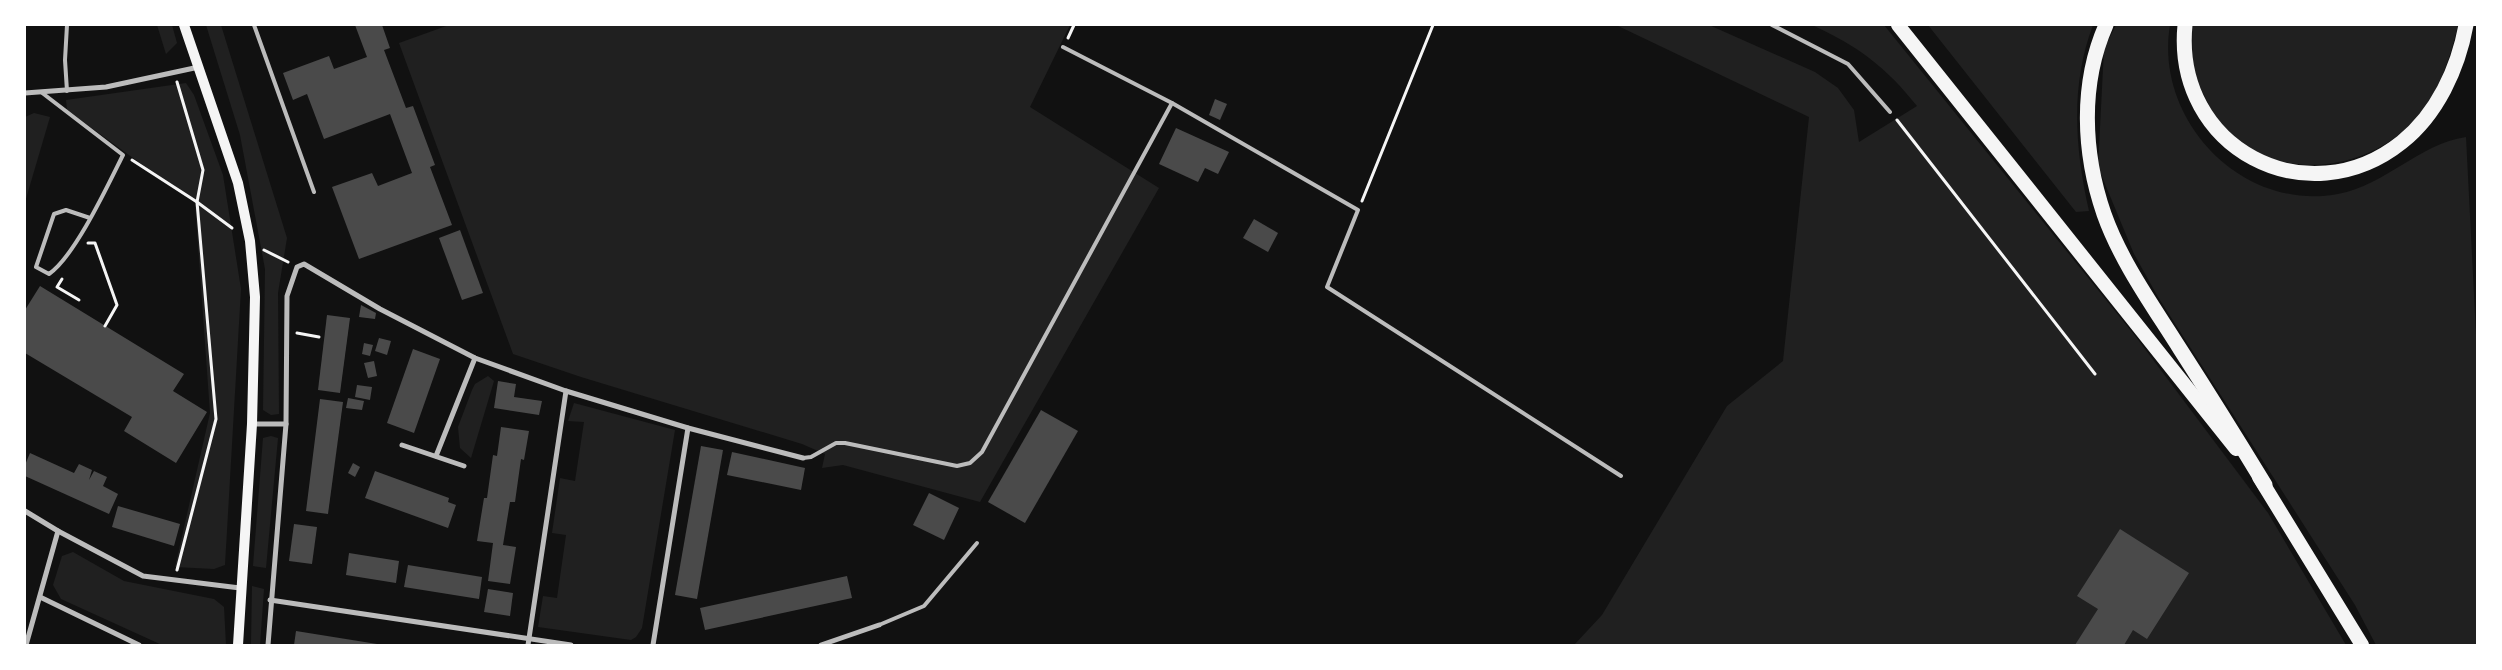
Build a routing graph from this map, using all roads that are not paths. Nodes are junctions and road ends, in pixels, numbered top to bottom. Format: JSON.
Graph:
{"nodes":[{"id":1,"x":68,"y":25,"type":"edge"},
{"id":2,"x":184,"y":25,"type":"edge"},
{"id":3,"x":254,"y":25,"type":"edge"},
{"id":4,"x":1772,"y":25,"type":"edge"},
{"id":5,"x":1898,"y":25,"type":"edge"},
{"id":6,"x":2106,"y":25,"type":"edge"},
{"id":7,"x":2185,"y":25,"type":"edge"},
{"id":8,"x":2466,"y":25,"type":"edge"},
{"id":9,"x":1063,"y":48,"type":"dead end"},
{"id":10,"x":199,"y":67,"type":"junction"},
{"id":11,"x":67,"y":91,"type":"junction"},
{"id":12,"x":41,"y":92,"type":"junction"},
{"id":13,"x":25,"y":93,"type":"edge"},
{"id":14,"x":1172,"y":103,"type":"junction"},
{"id":15,"x":1890,"y":112,"type":"road end"},
{"id":16,"x":314,"y":192,"type":"dead end"},
{"id":17,"x":90,"y":218,"type":"junction"},
{"id":18,"x":475,"y":358,"type":"junction"},
{"id":19,"x":566,"y":391,"type":"junction"},
{"id":20,"x":252,"y":424,"type":"junction"},
{"id":21,"x":286,"y":424,"type":"junction"},
{"id":22,"x":688,"y":428,"type":"junction"},
{"id":23,"x":402,"y":445,"type":"dead end"},
{"id":24,"x":436,"y":456,"type":"junction"},
{"id":25,"x":803,"y":458,"type":"joint"},
{"id":26,"x":464,"y":466,"type":"dead end"},
{"id":27,"x":1620,"y":476,"type":"dead end"},
{"id":28,"x":2265,"y":484,"type":"junction"},
{"id":29,"x":25,"y":511,"type":"edge"},
{"id":30,"x":58,"y":531,"type":"junction"},
{"id":31,"x":976,"y":543,"type":"dead end"},
{"id":32,"x":240,"y":588,"type":"junction"},
{"id":33,"x":40,"y":598,"type":"junction"},
{"id":34,"x":270,"y":600,"type":"junction"},
{"id":35,"x":879,"y":625,"type":"joint"},
{"id":36,"x":529,"y":638,"type":"junction"},
{"id":37,"x":26,"y":645,"type":"edge"},
{"id":38,"x":139,"y":645,"type":"edge"},
{"id":39,"x":238,"y":645,"type":"edge"},
{"id":40,"x":268,"y":645,"type":"edge"},
{"id":41,"x":528,"y":645,"type":"edge"},
{"id":42,"x":571,"y":645,"type":"edge"},
{"id":43,"x":653,"y":645,"type":"edge"},
{"id":44,"x":822,"y":645,"type":"edge"},
{"id":45,"x":2362,"y":645,"type":"edge"}],
"edges":[{"from":1,"to":11,"type":"lane"},
{"from":2,"to":10,"type":"main road"},
{"from":3,"to":16,"type":"lane"},
{"from":4,"to":15,"type":"lane"},
{"from":5,"to":28,"type":"highway"},
{"from":6,"to":28,"type":"highway"},
{"from":7,"to":8,"type":"highway"},
{"from":9,"to":14,"type":"lane"},
{"from":10,"to":11,"type":"street"},
{"from":10,"to":20,"type":"main road"},
{"from":11,"to":12,"type":"street"},
{"from":12,"to":13,"type":"street"},
{"from":12,"to":17,"type":"lane"},
{"from":14,"to":25,"type":"lane"},
{"from":14,"to":27,"type":"lane"},
{"from":17,"to":17,"type":"lane"},
{"from":18,"to":19,"type":"street"},
{"from":18,"to":21,"type":"street"},
{"from":18,"to":24,"type":"street"},
{"from":19,"to":22,"type":"street"},
{"from":19,"to":36,"type":"street"},
{"from":20,"to":21,"type":"street"},
{"from":20,"to":32,"type":"main road"},
{"from":21,"to":34,"type":"street"},
{"from":22,"to":25,"type":"street"},
{"from":22,"to":43,"type":"street"},
{"from":23,"to":24,"type":"street"},
{"from":24,"to":26,"type":"street"},
{"from":28,"to":45,"type":"highway"},
{"from":29,"to":30,"type":"street"},
{"from":30,"to":32,"type":"street"},
{"from":30,"to":33,"type":"street"},
{"from":31,"to":35,"type":"lane"},
{"from":32,"to":39,"type":"main road"},
{"from":33,"to":37,"type":"street"},
{"from":33,"to":38,"type":"street"},
{"from":34,"to":36,"type":"street"},
{"from":34,"to":40,"type":"street"},
{"from":35,"to":44,"type":"street"},
{"from":36,"to":41,"type":"street"},
{"from":36,"to":42,"type":"street"}]}
